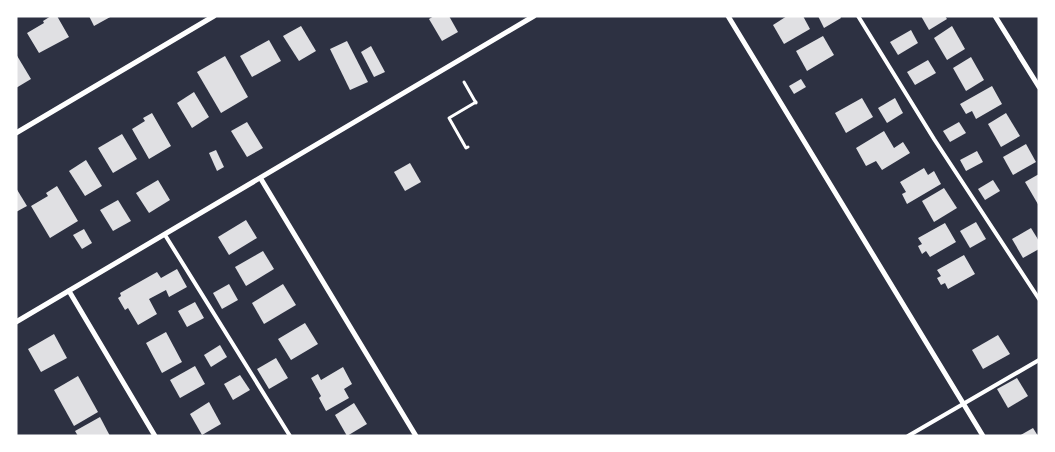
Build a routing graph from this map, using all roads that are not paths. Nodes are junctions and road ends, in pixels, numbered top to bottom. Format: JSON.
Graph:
{"nodes":[{"id":1,"x":214,"y":16,"type":"edge"},
{"id":2,"x":534,"y":16,"type":"edge"},
{"id":3,"x":728,"y":16,"type":"edge"},
{"id":4,"x":858,"y":16,"type":"edge"},
{"id":5,"x":995,"y":16,"type":"edge"},
{"id":6,"x":1039,"y":87,"type":"edge"},
{"id":7,"x":16,"y":133,"type":"edge"},
{"id":8,"x":261,"y":179,"type":"junction"},
{"id":9,"x":165,"y":235,"type":"junction"},
{"id":10,"x":69,"y":291,"type":"junction"},
{"id":11,"x":1039,"y":299,"type":"edge"},
{"id":12,"x":16,"y":322,"type":"edge"},
{"id":13,"x":1039,"y":360,"type":"edge"},
{"id":14,"x":964,"y":403,"type":"junction"},
{"id":15,"x":155,"y":436,"type":"edge"},
{"id":16,"x":290,"y":436,"type":"edge"},
{"id":17,"x":416,"y":436,"type":"edge"},
{"id":18,"x":908,"y":436,"type":"edge"},
{"id":19,"x":983,"y":436,"type":"edge"}],
"edges":[{"from":1,"to":7,"type":"street"},
{"from":2,"to":8,"type":"street"},
{"from":3,"to":14,"type":"street"},
{"from":4,"to":11,"type":"lane"},
{"from":5,"to":6,"type":"street"},
{"from":8,"to":9,"type":"street"},
{"from":8,"to":17,"type":"street"},
{"from":9,"to":10,"type":"street"},
{"from":9,"to":16,"type":"lane"},
{"from":10,"to":12,"type":"street"},
{"from":10,"to":15,"type":"street"},
{"from":13,"to":14,"type":"lane"},
{"from":14,"to":18,"type":"lane"},
{"from":14,"to":19,"type":"street"}]}
